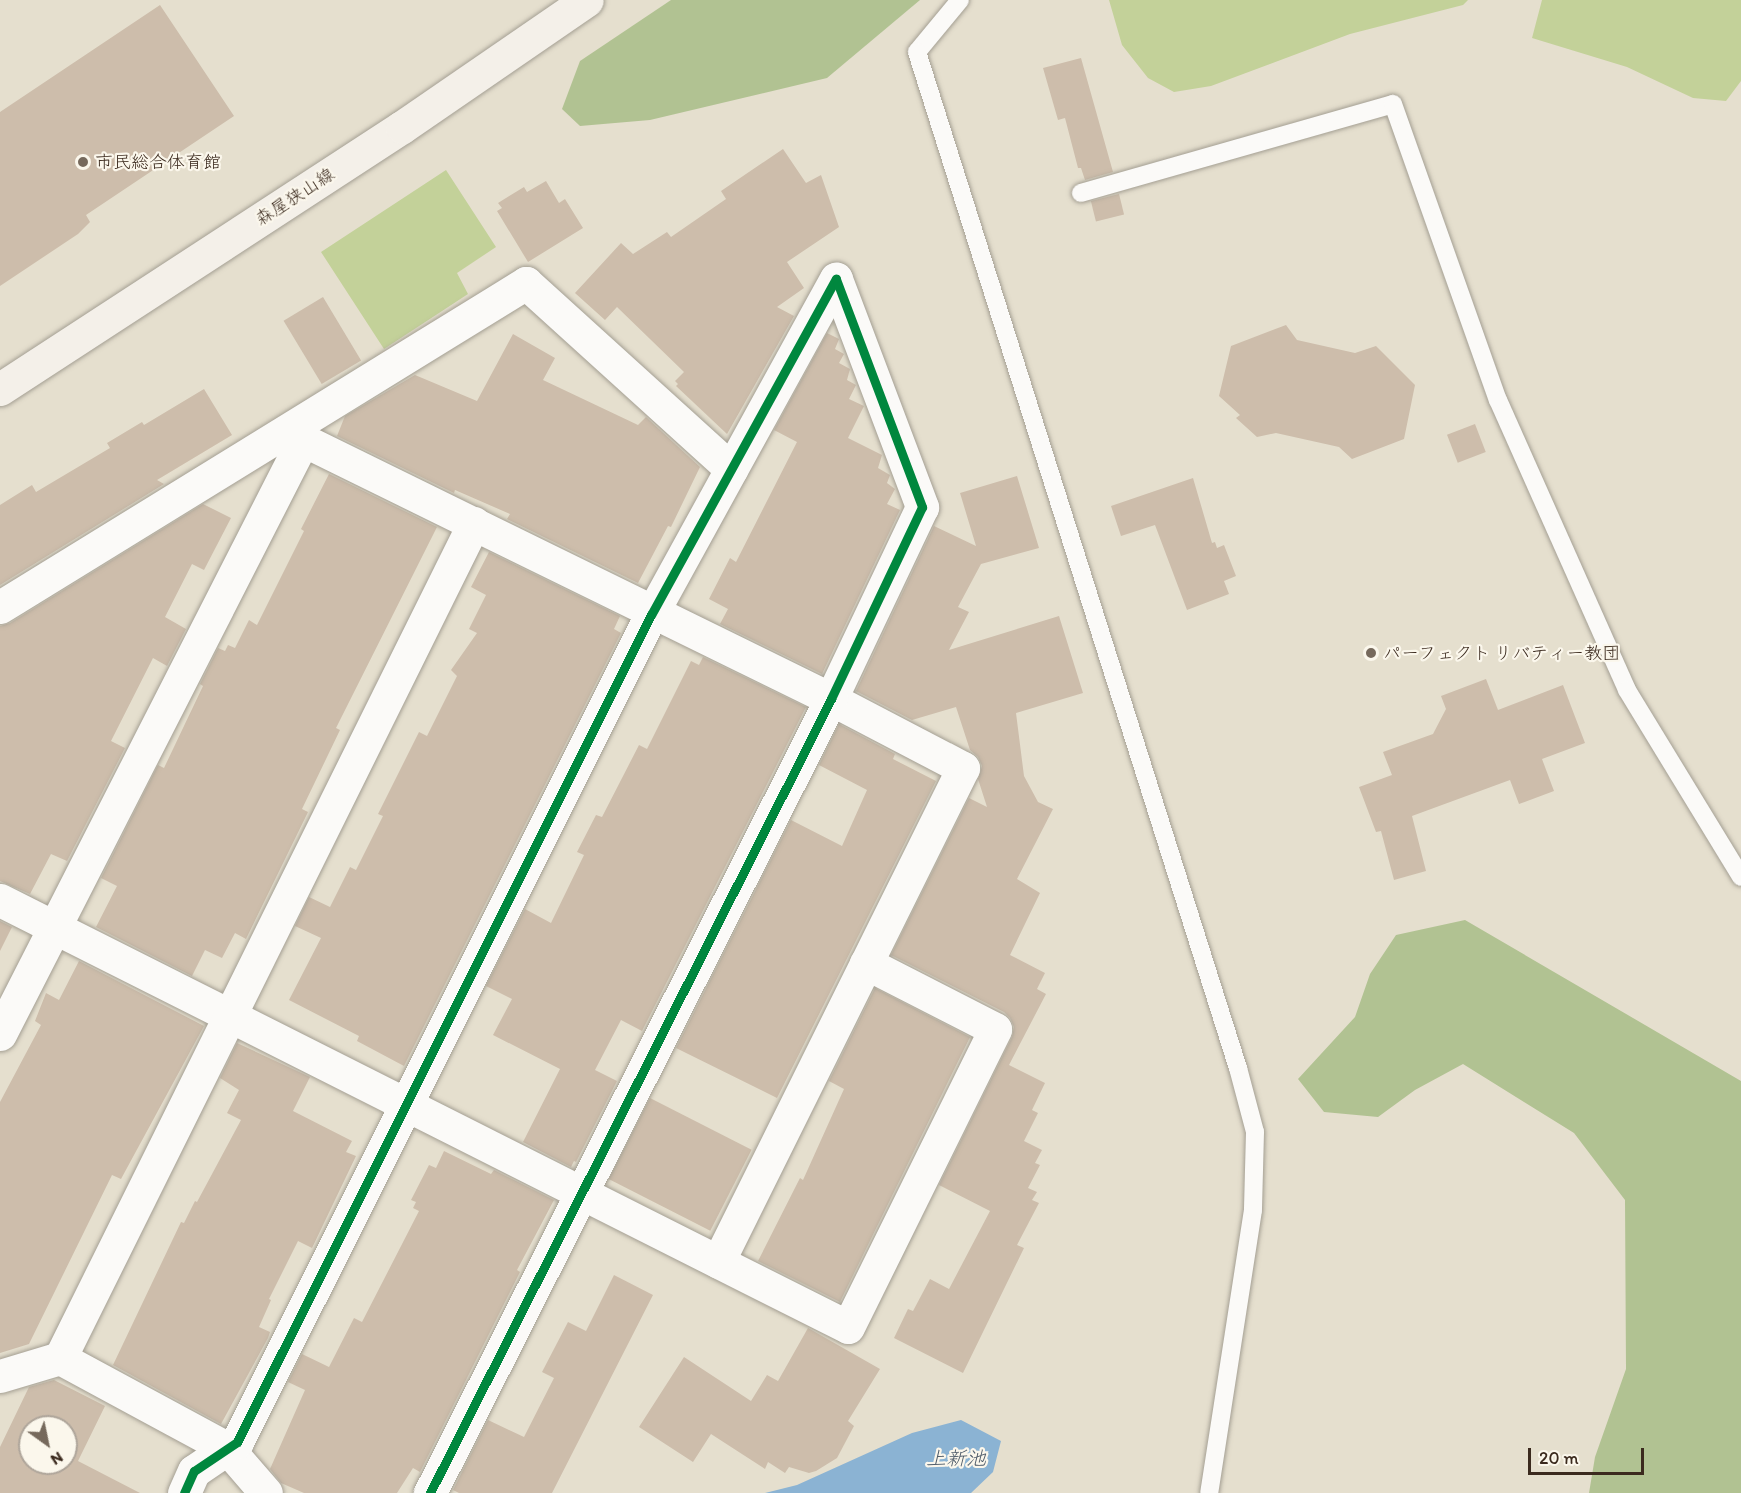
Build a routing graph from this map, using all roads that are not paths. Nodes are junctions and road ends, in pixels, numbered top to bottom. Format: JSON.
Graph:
{"nodes":[{"id":1,"x":587,"y":0,"type":"edge"},
{"id":2,"x":960,"y":0,"type":"edge"},
{"id":3,"x":1081,"y":193,"type":"dead end"},
{"id":4,"x":0,"y":388,"type":"edge"},
{"id":5,"x":299,"y":433,"type":"junction"},
{"id":6,"x":731,"y":469,"type":"junction"},
{"id":7,"x":474,"y":523,"type":"junction"},
{"id":8,"x":0,"y":607,"type":"edge"},
{"id":9,"x":653,"y":611,"type":"junction"},
{"id":10,"x":831,"y":699,"type":"junction"},
{"id":11,"x":1741,"y":877,"type":"edge"},
{"id":12,"x":0,"y":900,"type":"edge"},
{"id":13,"x":54,"y":928,"type":"junction"},
{"id":14,"x":866,"y":963,"type":"junction"},
{"id":15,"x":229,"y":1016,"type":"junction"},
{"id":16,"x":0,"y":1034,"type":"edge"},
{"id":17,"x":406,"y":1105,"type":"junction"},
{"id":18,"x":582,"y":1193,"type":"junction"},
{"id":19,"x":718,"y":1262,"type":"junction"},
{"id":20,"x":60,"y":1358,"type":"junction"},
{"id":21,"x":0,"y":1376,"type":"edge"},
{"id":22,"x":228,"y":1449,"type":"junction"},
{"id":23,"x":184,"y":1493,"type":"edge"},
{"id":24,"x":266,"y":1493,"type":"edge"},
{"id":25,"x":430,"y":1493,"type":"edge"},
{"id":26,"x":1209,"y":1493,"type":"edge"}],
"edges":[{"from":1,"to":4,"type":"main road","name":"森屋狭山線"},
{"from":2,"to":26,"type":"lane"},
{"from":3,"to":11,"type":"lane"},
{"from":5,"to":6,"type":"street"},
{"from":5,"to":7,"type":"street"},
{"from":5,"to":8,"type":"street"},
{"from":5,"to":13,"type":"street"},
{"from":6,"to":9,"type":"street"},
{"from":6,"to":10,"type":"street"},
{"from":7,"to":9,"type":"street"},
{"from":7,"to":15,"type":"street"},
{"from":9,"to":10,"type":"street"},
{"from":9,"to":17,"type":"street"},
{"from":10,"to":14,"type":"street"},
{"from":10,"to":18,"type":"street"},
{"from":12,"to":13,"type":"street"},
{"from":13,"to":15,"type":"street"},
{"from":13,"to":16,"type":"street"},
{"from":14,"to":19,"type":"street"},
{"from":14,"to":19,"type":"street"},
{"from":15,"to":17,"type":"street"},
{"from":15,"to":20,"type":"street"},
{"from":17,"to":18,"type":"street"},
{"from":17,"to":22,"type":"street"},
{"from":18,"to":19,"type":"street"},
{"from":18,"to":25,"type":"street"},
{"from":20,"to":21,"type":"street"},
{"from":20,"to":22,"type":"street"},
{"from":22,"to":23,"type":"street"},
{"from":22,"to":24,"type":"street"}]}
